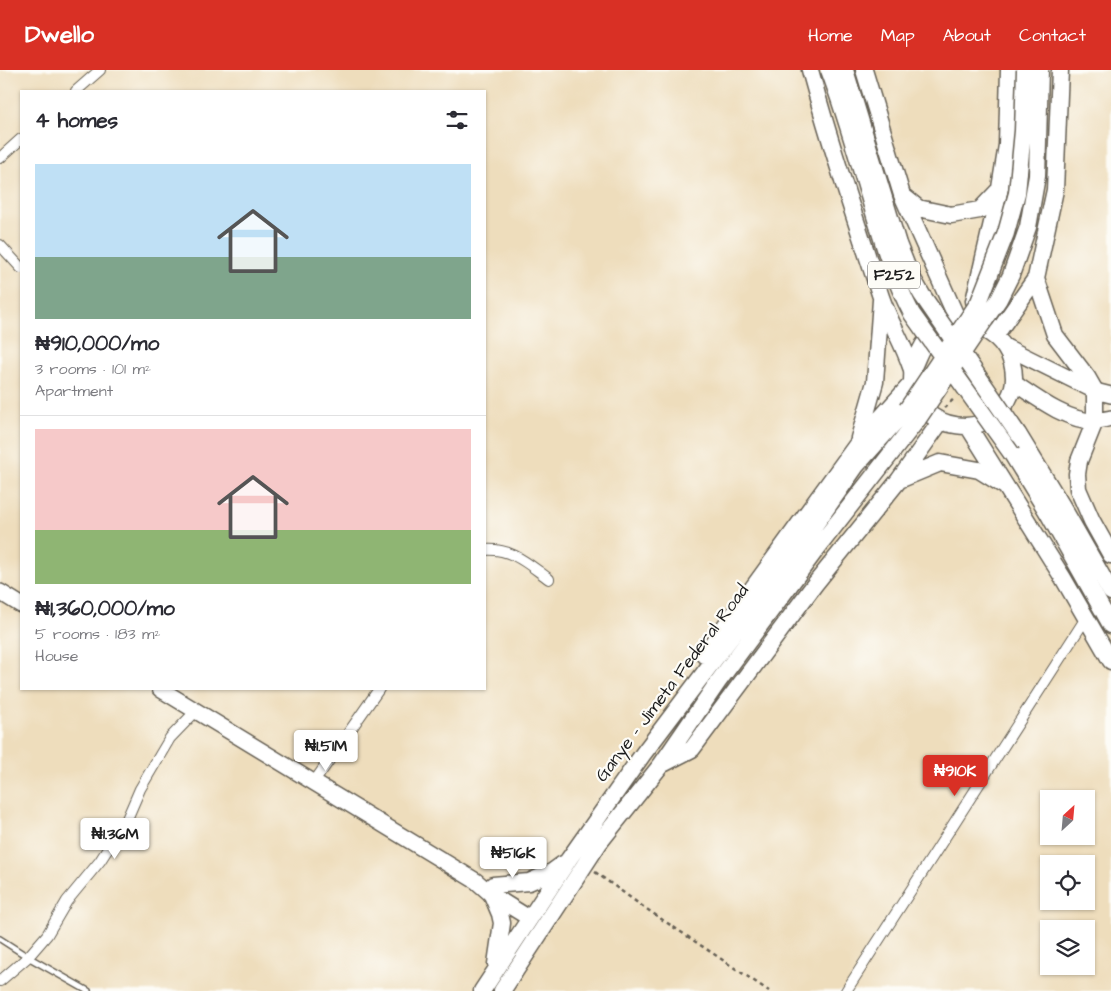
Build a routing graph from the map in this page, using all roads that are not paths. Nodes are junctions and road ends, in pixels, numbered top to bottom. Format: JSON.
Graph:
{"nodes":[{"id":1,"x":100,"y":70,"type":"edge"},
{"id":2,"x":810,"y":70,"type":"edge"},
{"id":3,"x":829,"y":70,"type":"edge"},
{"id":4,"x":845,"y":70,"type":"edge"},
{"id":5,"x":864,"y":70,"type":"edge"},
{"id":6,"x":1009,"y":70,"type":"edge"},
{"id":7,"x":1025,"y":70,"type":"edge"},
{"id":8,"x":1040,"y":70,"type":"edge"},
{"id":9,"x":1060,"y":70,"type":"edge"},
{"id":10,"x":77,"y":90,"type":"edge"},
{"id":11,"x":20,"y":140,"type":"edge"},
{"id":12,"x":0,"y":158,"type":"edge"},
{"id":13,"x":1000,"y":188,"type":"junction"},
{"id":14,"x":902,"y":194,"type":"junction"},
{"id":15,"x":0,"y":245,"type":"edge"},
{"id":16,"x":20,"y":267,"type":"edge"},
{"id":17,"x":1036,"y":278,"type":"junction"},
{"id":18,"x":882,"y":298,"type":"junction"},
{"id":19,"x":965,"y":325,"type":"junction"},
{"id":20,"x":1000,"y":341,"type":"junction"},
{"id":21,"x":912,"y":376,"type":"junction"},
{"id":22,"x":1014,"y":383,"type":"junction"},
{"id":23,"x":1103,"y":393,"type":"edge"},
{"id":24,"x":912,"y":414,"type":"junction"},
{"id":25,"x":1111,"y":418,"type":"edge"},
{"id":26,"x":941,"y":420,"type":"junction"},
{"id":27,"x":1095,"y":421,"type":"junction"},
{"id":28,"x":968,"y":426,"type":"junction"},
{"id":29,"x":858,"y":443,"type":"junction"},
{"id":30,"x":898,"y":480,"type":"junction"},
{"id":31,"x":1007,"y":488,"type":"junction"},
{"id":32,"x":486,"y":550,"type":"edge"},
{"id":33,"x":1111,"y":555,"type":"edge"},
{"id":34,"x":549,"y":579,"type":"dead end"},
{"id":35,"x":0,"y":592,"type":"edge"},
{"id":36,"x":1111,"y":592,"type":"edge"},
{"id":37,"x":20,"y":604,"type":"edge"},
{"id":38,"x":1086,"y":618,"type":"junction"},
{"id":39,"x":1111,"y":625,"type":"edge"},
{"id":40,"x":1111,"y":661,"type":"edge"},
{"id":41,"x":162,"y":690,"type":"edge"},
{"id":42,"x":378,"y":690,"type":"edge"},
{"id":43,"x":196,"y":711,"type":"junction"},
{"id":44,"x":643,"y":754,"type":"junction"},
{"id":45,"x":661,"y":765,"type":"junction"},
{"id":46,"x":314,"y":782,"type":"junction"},
{"id":47,"x":569,"y":859,"type":"junction"},
{"id":48,"x":493,"y":890,"type":"junction"},
{"id":49,"x":532,"y":914,"type":"junction"},
{"id":50,"x":0,"y":938,"type":"edge"},
{"id":51,"x":28,"y":957,"type":"junction"},
{"id":52,"x":495,"y":969,"type":"junction"},
{"id":53,"x":0,"y":981,"type":"edge"},
{"id":54,"x":88,"y":991,"type":"edge"},
{"id":55,"x":482,"y":991,"type":"edge"},
{"id":56,"x":502,"y":991,"type":"edge"},
{"id":57,"x":846,"y":991,"type":"edge"}],
"edges":[{"from":1,"to":10,"type":"street"},
{"from":2,"to":18,"type":"main road"},
{"from":3,"to":39,"type":"main road","number":"F252","bridge":true},
{"from":4,"to":36,"type":"main road","number":"F252","bridge":true},
{"from":5,"to":14,"type":"main road"},
{"from":6,"to":13,"type":"main road"},
{"from":7,"to":24,"type":"main road","bridge":true},
{"from":8,"to":24,"type":"main road","bridge":true},
{"from":9,"to":17,"type":"main road"},
{"from":11,"to":12,"type":"street"},
{"from":13,"to":14,"type":"main road"},
{"from":13,"to":19,"type":"main road"},
{"from":14,"to":19,"type":"main road"},
{"from":15,"to":16,"type":"street"},
{"from":17,"to":20,"type":"main road"},
{"from":17,"to":23,"type":"main road"},
{"from":18,"to":21,"type":"main road"},
{"from":18,"to":29,"type":"main road"},
{"from":19,"to":20,"type":"main road"},
{"from":19,"to":21,"type":"main road"},
{"from":20,"to":22,"type":"main road"},
{"from":20,"to":23,"type":"main road"},
{"from":21,"to":26,"type":"main road"},
{"from":21,"to":29,"type":"main road"},
{"from":22,"to":27,"type":"main road"},
{"from":22,"to":28,"type":"main road"},
{"from":23,"to":27,"type":"main road"},
{"from":24,"to":44,"type":"main road","name":"Ganye - Jimeta Federal Road"},
{"from":24,"to":45,"type":"main road","name":"Ganye - Jimeta Federal Road"},
{"from":25,"to":27,"type":"main road"},
{"from":26,"to":28,"type":"main road"},
{"from":26,"to":30,"type":"main road"},
{"from":27,"to":33,"type":"main road"},
{"from":28,"to":31,"type":"main road"},
{"from":29,"to":44,"type":"main road"},
{"from":30,"to":31,"type":"main road"},
{"from":30,"to":45,"type":"main road"},
{"from":31,"to":38,"type":"main road"},
{"from":32,"to":34,"type":"street"},
{"from":35,"to":37,"type":"main road"},
{"from":38,"to":40,"type":"main road"},
{"from":38,"to":57,"type":"street"},
{"from":41,"to":43,"type":"main road"},
{"from":42,"to":46,"type":"street"},
{"from":43,"to":46,"type":"main road"},
{"from":43,"to":51,"type":"street"},
{"from":44,"to":47,"type":"main road","name":"Ganye - Jimeta Federal Road"},
{"from":45,"to":56,"type":"main road","name":"Ganye - Jimeta Federal Road"},
{"from":46,"to":48,"type":"main road"},
{"from":47,"to":48,"type":"main road"},
{"from":47,"to":49,"type":"main road","name":"Ganye - Jimeta Federal Road"},
{"from":48,"to":49,"type":"main road"},
{"from":48,"to":52,"type":"main road"},
{"from":49,"to":52,"type":"main road","name":"Ganye - Jimeta Federal Road"},
{"from":50,"to":51,"type":"lane"},
{"from":51,"to":53,"type":"street"},
{"from":51,"to":54,"type":"lane"},
{"from":52,"to":55,"type":"main road","name":"Ganye - Jimeta Federal Road"}]}
